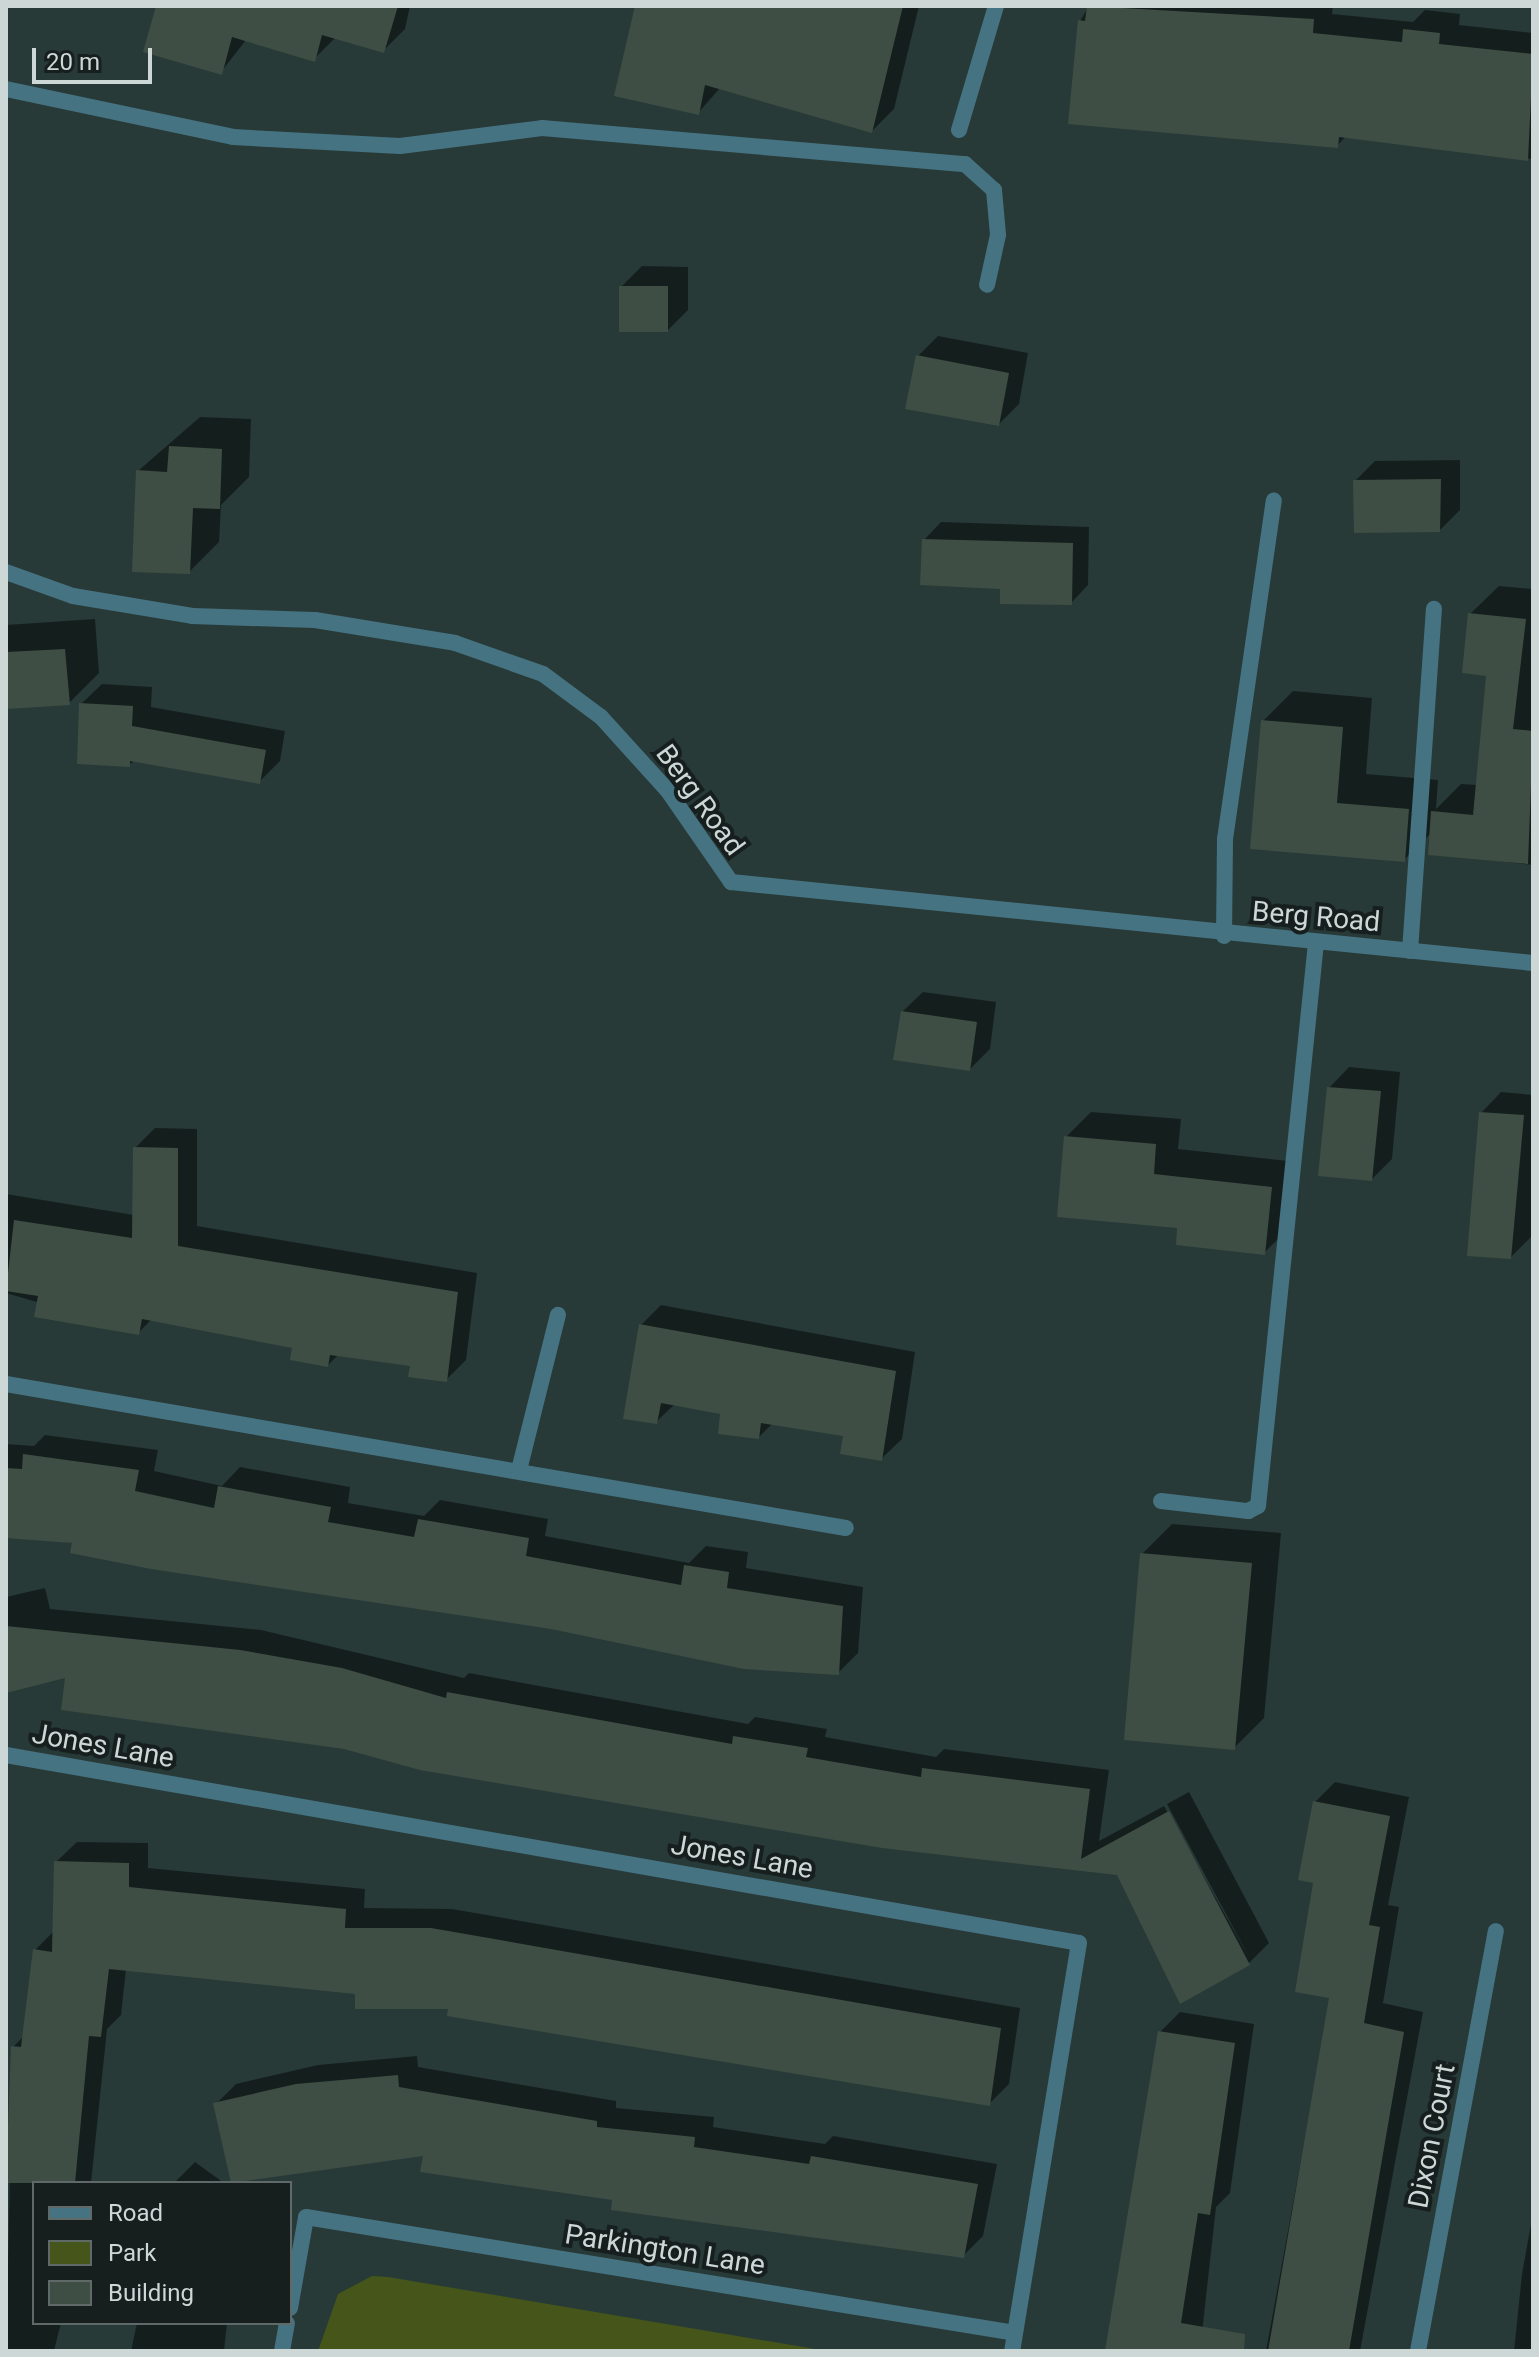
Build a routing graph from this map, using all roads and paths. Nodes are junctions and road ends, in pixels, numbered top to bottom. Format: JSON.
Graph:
{"nodes":[{"id":1,"x":996,"y":6,"type":"edge"},
{"id":2,"x":6,"y":89,"type":"edge"},
{"id":3,"x":959,"y":130,"type":"dead end"},
{"id":4,"x":987,"y":285,"type":"dead end"},
{"id":5,"x":1274,"y":501,"type":"dead end"},
{"id":6,"x":6,"y":572,"type":"edge"},
{"id":7,"x":1434,"y":609,"type":"dead end"},
{"id":8,"x":1224,"y":936,"type":"junction"},
{"id":9,"x":1316,"y":943,"type":"junction"},
{"id":10,"x":1410,"y":951,"type":"junction"},
{"id":11,"x":1533,"y":963,"type":"edge"},
{"id":12,"x":558,"y":1315,"type":"dead end"},
{"id":13,"x":6,"y":1384,"type":"edge"},
{"id":14,"x":519,"y":1470,"type":"junction"},
{"id":15,"x":1161,"y":1501,"type":"dead end"},
{"id":16,"x":846,"y":1528,"type":"dead end"},
{"id":17,"x":6,"y":1755,"type":"edge"},
{"id":18,"x":1496,"y":1931,"type":"dead end"},
{"id":19,"x":292,"y":2297,"type":"edge"},
{"id":20,"x":287,"y":2325,"type":"edge"},
{"id":21,"x":1015,"y":2333,"type":"junction"},
{"id":22,"x":282,"y":2351,"type":"edge"},
{"id":23,"x":1012,"y":2351,"type":"edge"},
{"id":24,"x":1418,"y":2351,"type":"edge"}],
"edges":[{"from":1,"to":3,"type":"street"},
{"from":2,"to":4,"type":"street"},
{"from":5,"to":8,"type":"street"},
{"from":6,"to":8,"type":"street","name":"Berg Road"},
{"from":7,"to":10,"type":"street"},
{"from":8,"to":9,"type":"street","name":"Berg Road"},
{"from":9,"to":10,"type":"street","name":"Berg Road"},
{"from":9,"to":15,"type":"street"},
{"from":10,"to":11,"type":"street","name":"Berg Road"},
{"from":12,"to":14,"type":"street"},
{"from":13,"to":14,"type":"street"},
{"from":14,"to":16,"type":"street"},
{"from":17,"to":21,"type":"street","name":"Jones Lane"},
{"from":18,"to":24,"type":"street","name":"Dixon Court"},
{"from":19,"to":21,"type":"street","name":"Parkington Lane"},
{"from":20,"to":22,"type":"street"},
{"from":21,"to":23,"type":"street"}]}
